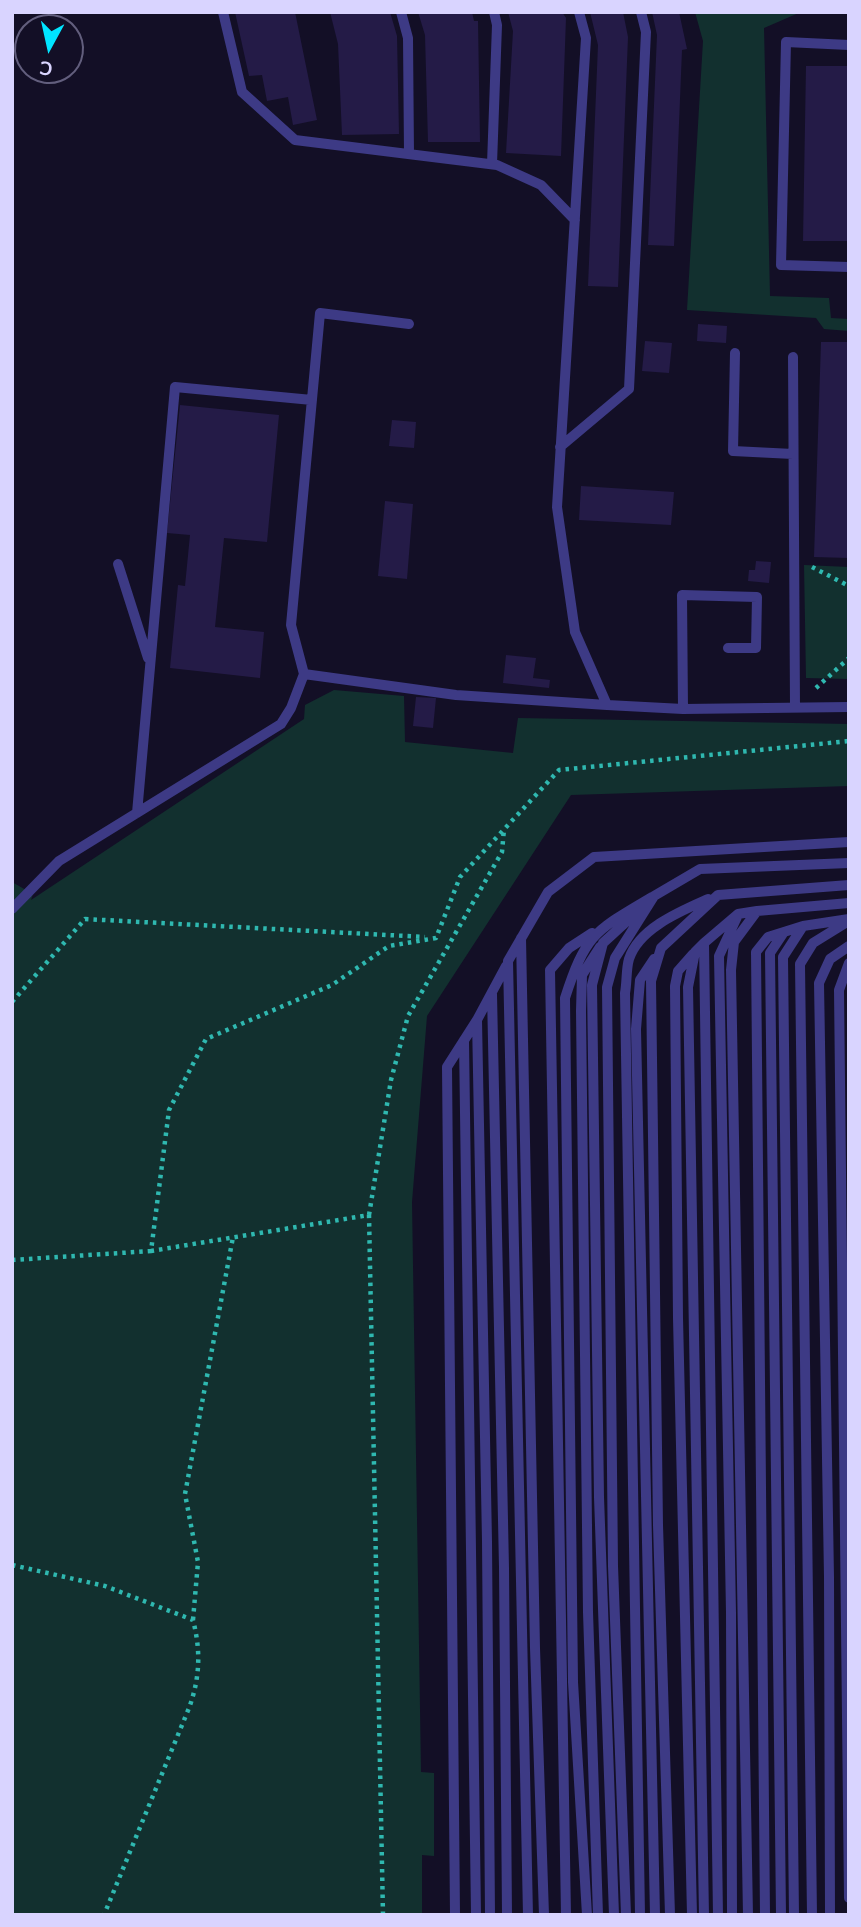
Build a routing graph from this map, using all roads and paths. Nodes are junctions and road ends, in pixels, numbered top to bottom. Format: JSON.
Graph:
{"nodes":[{"id":1,"x":223,"y":12,"type":"edge"},
{"id":2,"x":401,"y":12,"type":"edge"},
{"id":3,"x":494,"y":12,"type":"edge"},
{"id":4,"x":579,"y":12,"type":"edge"},
{"id":5,"x":641,"y":12,"type":"edge"},
{"id":6,"x":849,"y":45,"type":"edge"},
{"id":7,"x":409,"y":154,"type":"junction"},
{"id":8,"x":492,"y":164,"type":"junction"},
{"id":9,"x":575,"y":220,"type":"junction"},
{"id":10,"x":849,"y":267,"type":"edge"},
{"id":11,"x":409,"y":324,"type":"dead end"},
{"id":12,"x":735,"y":353,"type":"dead end"},
{"id":13,"x":793,"y":357,"type":"dead end"},
{"id":14,"x":312,"y":400,"type":"junction"},
{"id":15,"x":559,"y":447,"type":"junction"},
{"id":16,"x":793,"y":454,"type":"junction"},
{"id":17,"x":795,"y":558,"type":"junction"},
{"id":18,"x":118,"y":564,"type":"dead end"},
{"id":19,"x":849,"y":586,"type":"edge"},
{"id":20,"x":728,"y":648,"type":"dead end"},
{"id":21,"x":849,"y":658,"type":"edge"},
{"id":22,"x":150,"y":665,"type":"junction"},
{"id":23,"x":303,"y":674,"type":"junction"},
{"id":24,"x":607,"y":705,"type":"junction"},
{"id":25,"x":795,"y":707,"type":"junction"},
{"id":26,"x":849,"y":707,"type":"edge"},
{"id":27,"x":684,"y":709,"type":"junction"},
{"id":28,"x":849,"y":741,"type":"edge"},
{"id":29,"x":137,"y":813,"type":"junction"},
{"id":30,"x":504,"y":829,"type":"junction"},
{"id":31,"x":849,"y":842,"type":"edge"},
{"id":32,"x":849,"y":863,"type":"edge"},
{"id":33,"x":849,"y":885,"type":"edge"},
{"id":34,"x":718,"y":895,"type":"junction"},
{"id":35,"x":654,"y":896,"type":"junction"},
{"id":36,"x":849,"y":903,"type":"edge"},
{"id":37,"x":12,"y":909,"type":"edge"},
{"id":38,"x":757,"y":911,"type":"junction"},
{"id":39,"x":738,"y":914,"type":"junction"},
{"id":40,"x":849,"y":920,"type":"edge"},
{"id":41,"x":803,"y":926,"type":"junction"},
{"id":42,"x":601,"y":927,"type":"junction"},
{"id":43,"x":785,"y":930,"type":"junction"},
{"id":44,"x":521,"y":934,"type":"junction"},
{"id":45,"x":436,"y":938,"type":"junction"},
{"id":46,"x":603,"y":943,"type":"junction"},
{"id":47,"x":704,"y":943,"type":"junction"},
{"id":48,"x":849,"y":946,"type":"edge"},
{"id":49,"x":661,"y":948,"type":"junction"},
{"id":50,"x":695,"y":952,"type":"junction"},
{"id":51,"x":508,"y":961,"type":"junction"},
{"id":52,"x":849,"y":963,"type":"edge"},
{"id":53,"x":492,"y":994,"type":"junction"},
{"id":54,"x":12,"y":1002,"type":"edge"},
{"id":55,"x":477,"y":1020,"type":"junction"},
{"id":56,"x":464,"y":1040,"type":"junction"},
{"id":57,"x":369,"y":1215,"type":"junction"},
{"id":58,"x":233,"y":1237,"type":"junction"},
{"id":59,"x":150,"y":1251,"type":"junction"},
{"id":60,"x":12,"y":1260,"type":"edge"},
{"id":61,"x":12,"y":1565,"type":"edge"},
{"id":62,"x":192,"y":1620,"type":"junction"},
{"id":63,"x":849,"y":1898,"type":"edge"},
{"id":64,"x":104,"y":1915,"type":"edge"},
{"id":65,"x":383,"y":1915,"type":"edge"},
{"id":66,"x":455,"y":1915,"type":"edge"},
{"id":67,"x":476,"y":1915,"type":"edge"},
{"id":68,"x":490,"y":1915,"type":"edge"},
{"id":69,"x":506,"y":1915,"type":"edge"},
{"id":70,"x":528,"y":1915,"type":"edge"},
{"id":71,"x":544,"y":1915,"type":"edge"},
{"id":72,"x":566,"y":1915,"type":"edge"},
{"id":73,"x":587,"y":1915,"type":"edge"},
{"id":74,"x":598,"y":1915,"type":"edge"},
{"id":75,"x":614,"y":1915,"type":"edge"},
{"id":76,"x":626,"y":1915,"type":"edge"},
{"id":77,"x":640,"y":1915,"type":"edge"},
{"id":78,"x":655,"y":1915,"type":"edge"},
{"id":79,"x":670,"y":1915,"type":"edge"},
{"id":80,"x":692,"y":1915,"type":"edge"},
{"id":81,"x":704,"y":1915,"type":"edge"},
{"id":82,"x":718,"y":1915,"type":"edge"},
{"id":83,"x":732,"y":1915,"type":"edge"},
{"id":84,"x":748,"y":1915,"type":"edge"},
{"id":85,"x":765,"y":1915,"type":"edge"},
{"id":86,"x":781,"y":1915,"type":"edge"},
{"id":87,"x":794,"y":1915,"type":"edge"},
{"id":88,"x":812,"y":1915,"type":"edge"},
{"id":89,"x":830,"y":1915,"type":"edge"}],
"edges":[{"from":1,"to":7,"type":"lane"},
{"from":2,"to":7,"type":"lane"},
{"from":3,"to":8,"type":"lane"},
{"from":4,"to":9,"type":"lane"},
{"from":5,"to":15,"type":"lane"},
{"from":6,"to":10,"type":"lane"},
{"from":7,"to":8,"type":"lane"},
{"from":8,"to":9,"type":"lane"},
{"from":9,"to":15,"type":"lane"},
{"from":11,"to":14,"type":"lane"},
{"from":12,"to":16,"type":"lane"},
{"from":13,"to":16,"type":"lane"},
{"from":14,"to":22,"type":"lane"},
{"from":14,"to":23,"type":"lane"},
{"from":15,"to":24,"type":"lane"},
{"from":16,"to":17,"type":"lane"},
{"from":17,"to":19,"type":"path"},
{"from":17,"to":25,"type":"lane"},
{"from":18,"to":22,"type":"lane"},
{"from":20,"to":27,"type":"lane"},
{"from":21,"to":25,"type":"path"},
{"from":22,"to":29,"type":"lane"},
{"from":23,"to":24,"type":"lane"},
{"from":23,"to":29,"type":"lane"},
{"from":24,"to":27,"type":"lane"},
{"from":25,"to":26,"type":"lane"},
{"from":25,"to":27,"type":"lane"},
{"from":28,"to":30,"type":"path"},
{"from":29,"to":37,"type":"lane"},
{"from":30,"to":45,"type":"path"},
{"from":30,"to":57,"type":"path"},
{"from":31,"to":44,"type":"lane"},
{"from":32,"to":35,"type":"lane"},
{"from":33,"to":34,"type":"lane"},
{"from":34,"to":49,"type":"lane"},
{"from":34,"to":77,"type":"lane"},
{"from":35,"to":42,"type":"lane"},
{"from":35,"to":46,"type":"lane"},
{"from":35,"to":76,"type":"lane"},
{"from":36,"to":38,"type":"lane"},
{"from":38,"to":39,"type":"lane"},
{"from":38,"to":84,"type":"lane"},
{"from":39,"to":47,"type":"lane"},
{"from":39,"to":83,"type":"lane"},
{"from":40,"to":41,"type":"lane"},
{"from":40,"to":88,"type":"lane"},
{"from":41,"to":43,"type":"lane"},
{"from":41,"to":87,"type":"lane"},
{"from":42,"to":72,"type":"lane"},
{"from":42,"to":73,"type":"lane"},
{"from":43,"to":85,"type":"lane"},
{"from":43,"to":86,"type":"lane"},
{"from":44,"to":51,"type":"lane"},
{"from":44,"to":71,"type":"lane"},
{"from":45,"to":54,"type":"path"},
{"from":45,"to":59,"type":"path"},
{"from":46,"to":74,"type":"lane"},
{"from":46,"to":75,"type":"lane"},
{"from":47,"to":50,"type":"lane"},
{"from":47,"to":82,"type":"lane"},
{"from":48,"to":89,"type":"lane"},
{"from":49,"to":78,"type":"lane"},
{"from":49,"to":79,"type":"lane"},
{"from":50,"to":80,"type":"lane"},
{"from":50,"to":81,"type":"lane"},
{"from":51,"to":53,"type":"lane"},
{"from":51,"to":70,"type":"lane"},
{"from":52,"to":63,"type":"lane"},
{"from":53,"to":55,"type":"lane"},
{"from":53,"to":69,"type":"lane"},
{"from":55,"to":56,"type":"lane"},
{"from":55,"to":68,"type":"lane"},
{"from":56,"to":66,"type":"lane"},
{"from":56,"to":67,"type":"lane"},
{"from":57,"to":58,"type":"path"},
{"from":57,"to":65,"type":"path"},
{"from":58,"to":59,"type":"path"},
{"from":58,"to":62,"type":"path"},
{"from":59,"to":60,"type":"path"},
{"from":61,"to":62,"type":"path"},
{"from":62,"to":64,"type":"path"}]}
